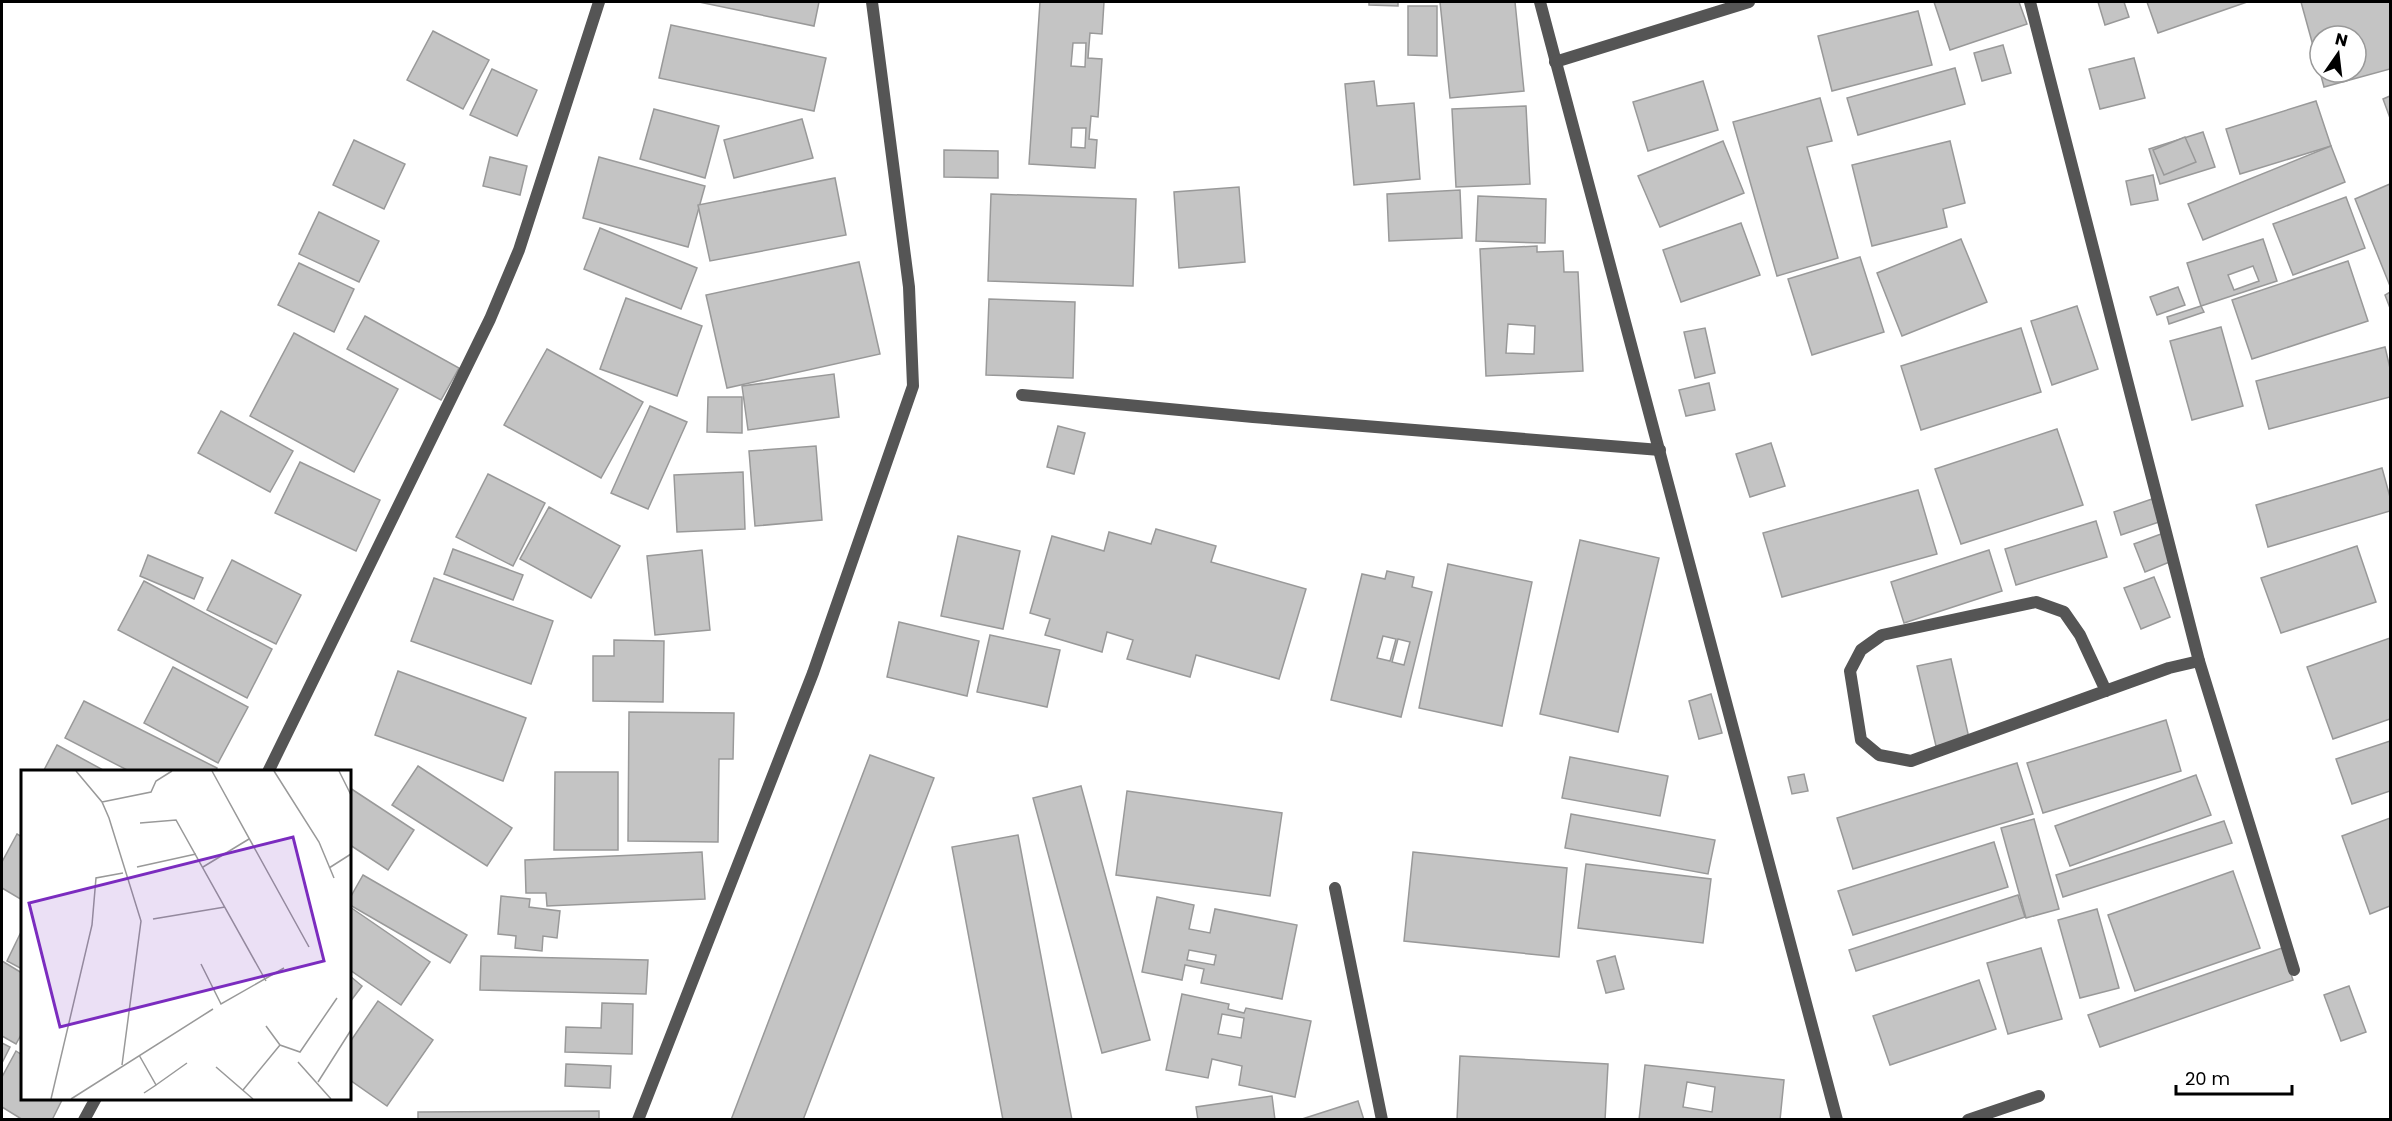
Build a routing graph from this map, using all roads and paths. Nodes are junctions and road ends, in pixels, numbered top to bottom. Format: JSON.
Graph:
{"nodes":[{"id":1,"x":599,"y":2,"type":"edge"},
{"id":2,"x":872,"y":2,"type":"edge"},
{"id":3,"x":1540,"y":2,"type":"edge"},
{"id":4,"x":1749,"y":2,"type":"edge"},
{"id":5,"x":2030,"y":2,"type":"edge"},
{"id":6,"x":1556,"y":62,"type":"junction"},
{"id":7,"x":1022,"y":395,"type":"dead end"},
{"id":8,"x":1660,"y":450,"type":"junction"},
{"id":9,"x":2199,"y":661,"type":"junction"},
{"id":10,"x":2106,"y":691,"type":"junction"},
{"id":11,"x":268,"y":770,"type":"edge"},
{"id":12,"x":1335,"y":888,"type":"dead end"},
{"id":13,"x":2294,"y":970,"type":"dead end"},
{"id":14,"x":2039,"y":1096,"type":"dead end"},
{"id":15,"x":95,"y":1100,"type":"edge"},
{"id":16,"x":84,"y":1119,"type":"edge"},
{"id":17,"x":638,"y":1119,"type":"edge"},
{"id":18,"x":1382,"y":1119,"type":"edge"},
{"id":19,"x":1837,"y":1119,"type":"edge"},
{"id":20,"x":1968,"y":1119,"type":"edge"}],
"edges":[{"from":1,"to":11,"type":"street"},
{"from":2,"to":17,"type":"street"},
{"from":3,"to":6,"type":"street"},
{"from":4,"to":6,"type":"street"},
{"from":5,"to":9,"type":"street"},
{"from":6,"to":8,"type":"street"},
{"from":7,"to":8,"type":"street"},
{"from":8,"to":19,"type":"street"},
{"from":9,"to":10,"type":"street"},
{"from":9,"to":13,"type":"street"},
{"from":10,"to":10,"type":"street"},
{"from":12,"to":18,"type":"street"},
{"from":14,"to":20,"type":"street"},
{"from":15,"to":16,"type":"street"}]}
